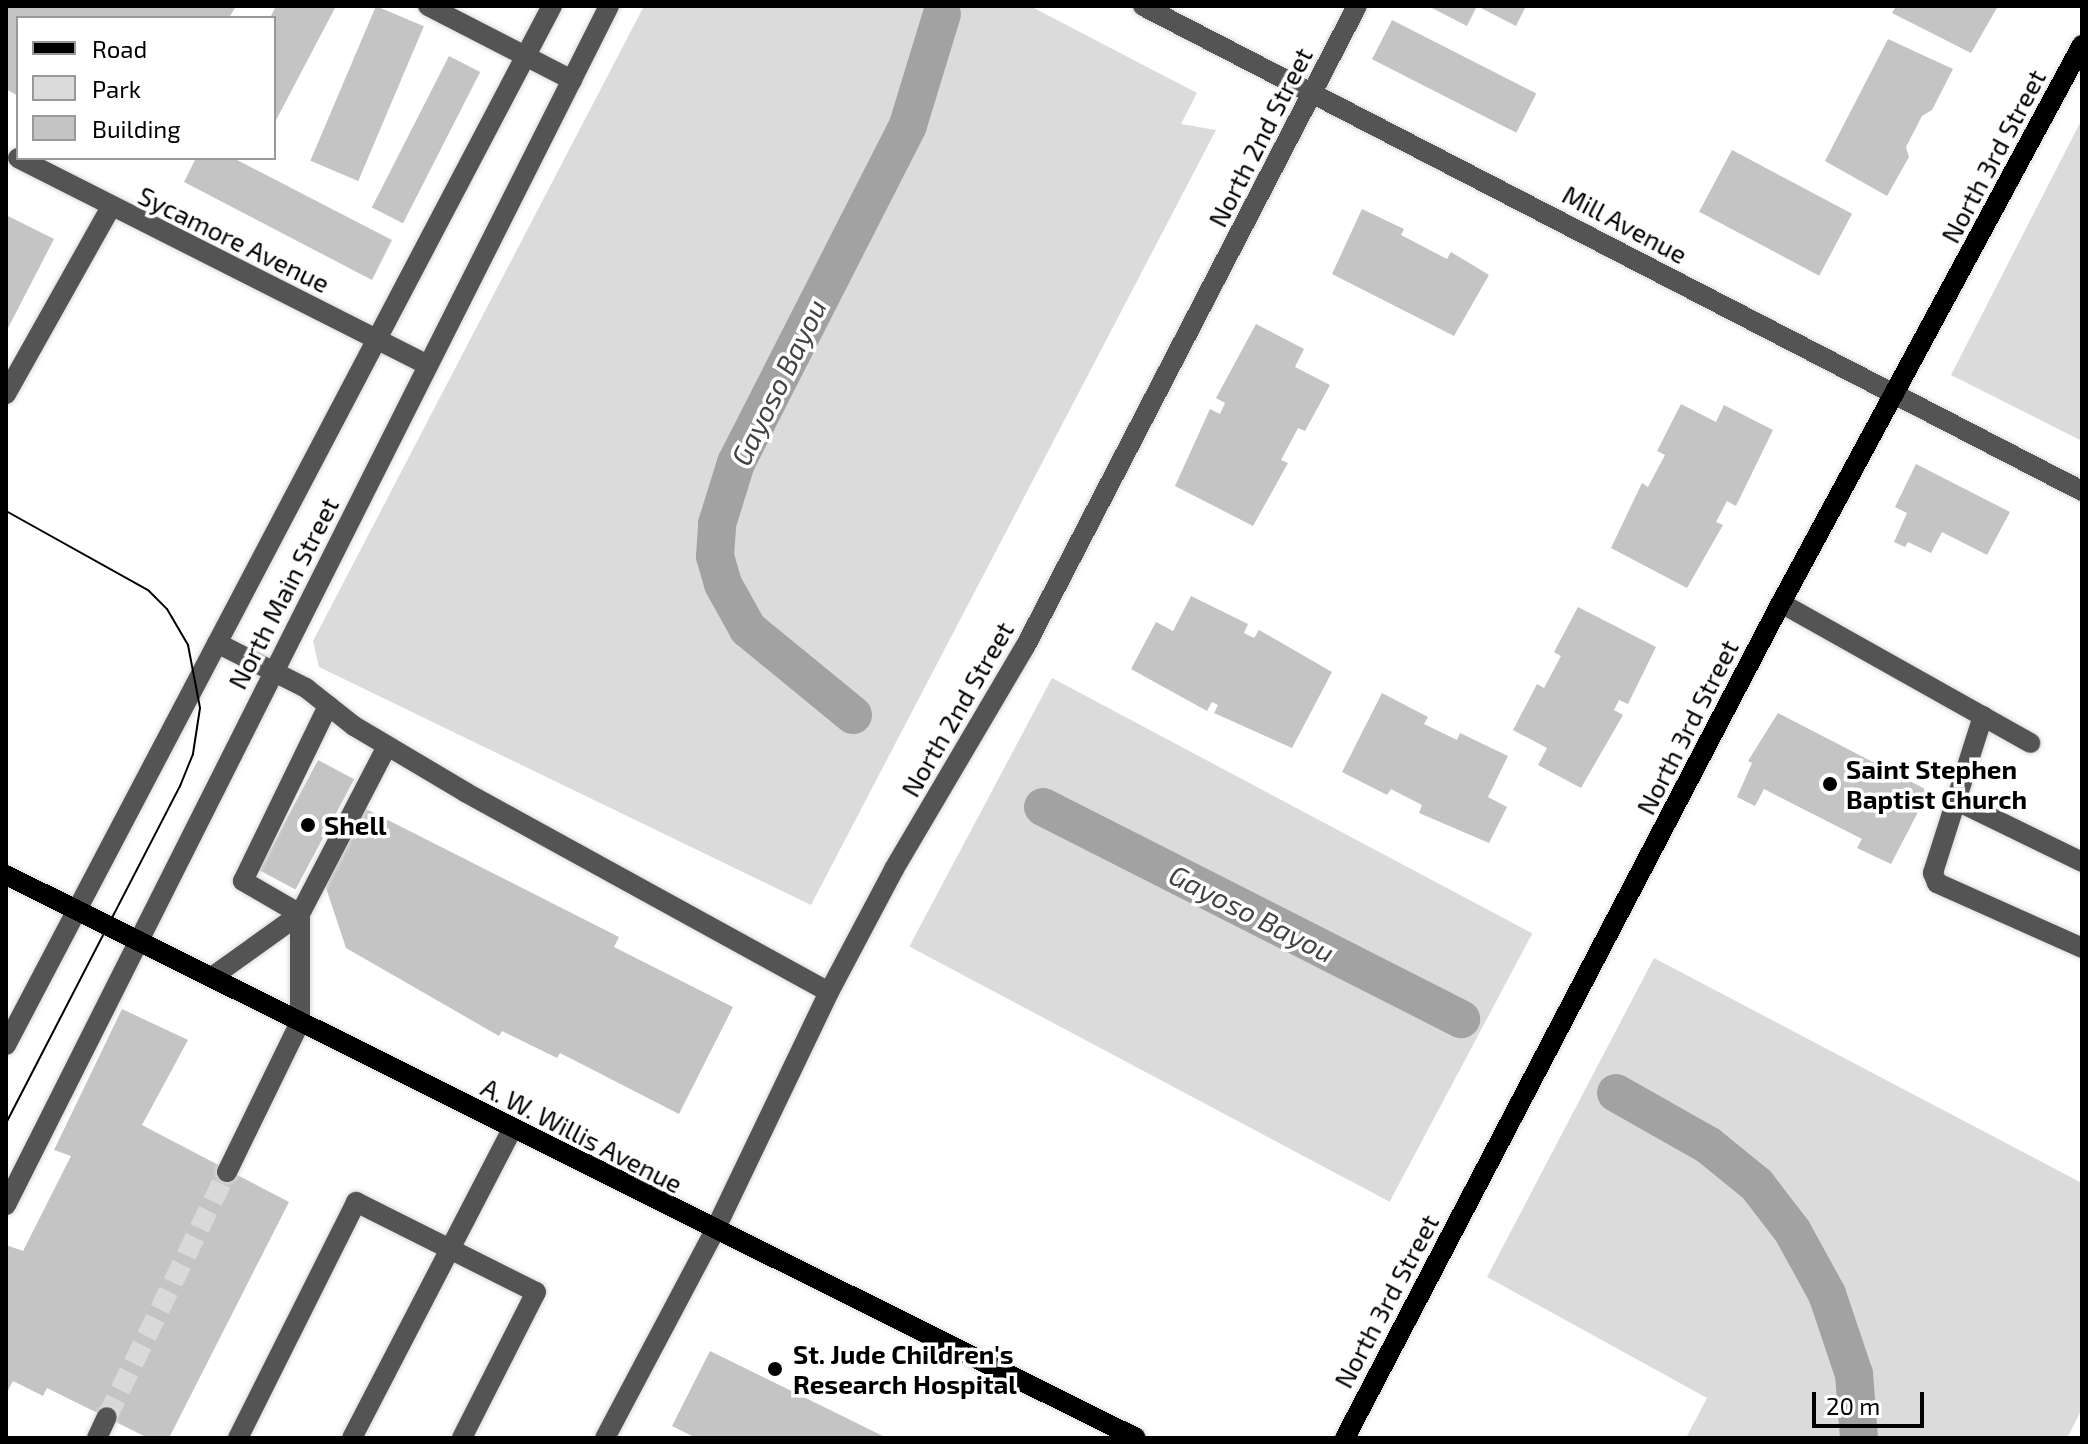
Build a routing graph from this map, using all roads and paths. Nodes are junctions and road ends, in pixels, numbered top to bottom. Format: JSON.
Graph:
{"nodes":[{"id":1,"x":428,"y":6,"type":"edge"},
{"id":2,"x":552,"y":6,"type":"edge"},
{"id":3,"x":609,"y":6,"type":"edge"},
{"id":4,"x":1143,"y":6,"type":"edge"},
{"id":5,"x":1357,"y":6,"type":"edge"},
{"id":6,"x":2082,"y":45,"type":"edge"},
{"id":7,"x":526,"y":56,"type":"junction"},
{"id":8,"x":572,"y":80,"type":"junction"},
{"id":9,"x":1313,"y":93,"type":"junction"},
{"id":10,"x":22,"y":160,"type":"edge"},
{"id":11,"x":111,"y":207,"type":"junction"},
{"id":12,"x":377,"y":340,"type":"junction"},
{"id":13,"x":428,"y":365,"type":"junction"},
{"id":14,"x":6,"y":394,"type":"edge"},
{"id":15,"x":1893,"y":395,"type":"junction"},
{"id":16,"x":2082,"y":491,"type":"edge"},
{"id":17,"x":1781,"y":603,"type":"junction"},
{"id":18,"x":217,"y":643,"type":"junction"},
{"id":19,"x":273,"y":672,"type":"junction"},
{"id":20,"x":328,"y":706,"type":"junction"},
{"id":21,"x":1983,"y":716,"type":"junction"},
{"id":22,"x":2030,"y":743,"type":"dead end"},
{"id":23,"x":387,"y":746,"type":"junction"},
{"id":24,"x":1953,"y":799,"type":"junction"},
{"id":25,"x":2082,"y":862,"type":"edge"},
{"id":26,"x":6,"y":875,"type":"edge"},
{"id":27,"x":77,"y":909,"type":"junction"},
{"id":28,"x":300,"y":914,"type":"junction"},
{"id":29,"x":137,"y":939,"type":"junction"},
{"id":30,"x":2082,"y":948,"type":"edge"},
{"id":31,"x":212,"y":977,"type":"junction"},
{"id":32,"x":829,"y":992,"type":"junction"},
{"id":33,"x":300,"y":1022,"type":"junction"},
{"id":34,"x":6,"y":1045,"type":"edge"},
{"id":35,"x":512,"y":1129,"type":"junction"},
{"id":36,"x":227,"y":1172,"type":"tunnel mouth"},
{"id":37,"x":6,"y":1205,"type":"edge"},
{"id":38,"x":714,"y":1232,"type":"junction"},
{"id":39,"x":450,"y":1250,"type":"junction"},
{"id":40,"x":107,"y":1417,"type":"tunnel mouth"},
{"id":41,"x":97,"y":1438,"type":"edge"},
{"id":42,"x":238,"y":1438,"type":"edge"},
{"id":43,"x":352,"y":1438,"type":"edge"},
{"id":44,"x":462,"y":1438,"type":"edge"},
{"id":45,"x":605,"y":1438,"type":"edge"},
{"id":46,"x":1136,"y":1438,"type":"edge"},
{"id":47,"x":1345,"y":1438,"type":"edge"}],
"edges":[{"from":1,"to":7,"type":"street"},
{"from":2,"to":7,"type":"street","name":"North Main Street"},
{"from":3,"to":8,"type":"street","name":"North Main Street"},
{"from":4,"to":9,"type":"street","name":"Mill Avenue"},
{"from":5,"to":9,"type":"street","name":"North 2nd Street"},
{"from":6,"to":15,"type":"main road","name":"North 3rd Street"},
{"from":7,"to":8,"type":"street"},
{"from":7,"to":12,"type":"street","name":"North Main Street"},
{"from":8,"to":13,"type":"street","name":"North Main Street"},
{"from":9,"to":15,"type":"street","name":"Mill Avenue"},
{"from":9,"to":32,"type":"street","name":"North 2nd Street"},
{"from":10,"to":11,"type":"street","name":"Sycamore Avenue"},
{"from":11,"to":12,"type":"street","name":"Sycamore Avenue"},
{"from":11,"to":14,"type":"street"},
{"from":12,"to":13,"type":"street","name":"Sycamore Avenue"},
{"from":12,"to":18,"type":"street","name":"North Main Street"},
{"from":13,"to":19,"type":"street","name":"North Main Street"},
{"from":15,"to":16,"type":"street","name":"Mill Avenue"},
{"from":15,"to":17,"type":"main road","name":"North 3rd Street"},
{"from":17,"to":21,"type":"street"},
{"from":17,"to":47,"type":"main road","name":"North 3rd Street"},
{"from":18,"to":19,"type":"street"},
{"from":18,"to":27,"type":"street","name":"North Main Street"},
{"from":19,"to":20,"type":"street"},
{"from":19,"to":29,"type":"street","name":"North Main Street"},
{"from":20,"to":23,"type":"street"},
{"from":20,"to":28,"type":"street"},
{"from":21,"to":22,"type":"street"},
{"from":21,"to":24,"type":"street"},
{"from":23,"to":28,"type":"street"},
{"from":23,"to":32,"type":"street"},
{"from":24,"to":25,"type":"street"},
{"from":24,"to":30,"type":"street"},
{"from":26,"to":27,"type":"main road","name":"A. W. Willis Avenue"},
{"from":27,"to":29,"type":"main road","name":"A. W. Willis Avenue"},
{"from":27,"to":34,"type":"street","name":"North Main Street"},
{"from":28,"to":31,"type":"street"},
{"from":28,"to":33,"type":"street"},
{"from":29,"to":31,"type":"main road","name":"A. W. Willis Avenue"},
{"from":29,"to":37,"type":"street","name":"North Main Street"},
{"from":31,"to":33,"type":"main road","name":"A. W. Willis Avenue"},
{"from":32,"to":38,"type":"street","name":"North 2nd Street"},
{"from":33,"to":35,"type":"main road","name":"A. W. Willis Avenue"},
{"from":33,"to":36,"type":"street"},
{"from":35,"to":38,"type":"main road","name":"A. W. Willis Avenue"},
{"from":35,"to":39,"type":"street"},
{"from":38,"to":45,"type":"street","name":"North 2nd Street"},
{"from":38,"to":46,"type":"main road","name":"A. W. Willis Avenue"},
{"from":39,"to":42,"type":"street"},
{"from":39,"to":43,"type":"street"},
{"from":39,"to":44,"type":"street"},
{"from":40,"to":41,"type":"street"}]}
